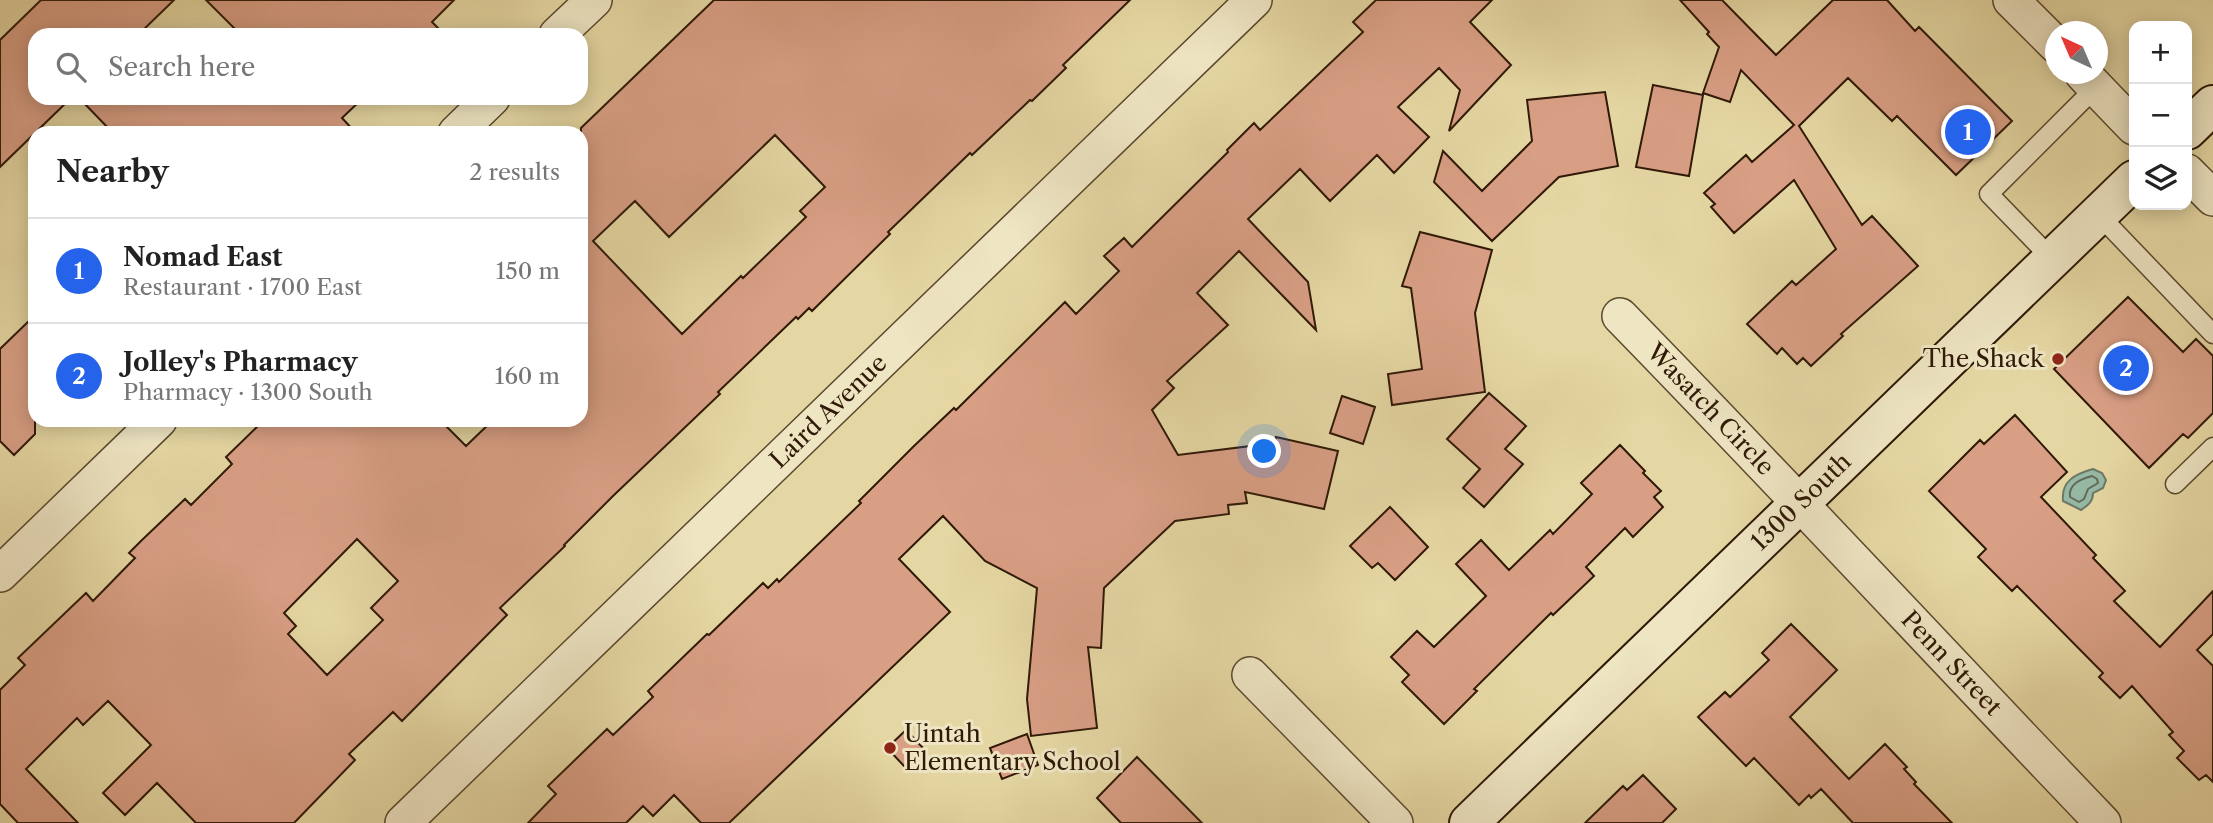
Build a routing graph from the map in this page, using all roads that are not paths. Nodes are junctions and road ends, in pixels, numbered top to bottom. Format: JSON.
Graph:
{"nodes":[{"id":1,"x":594,"y":0,"type":"edge"},
{"id":2,"x":1254,"y":0,"type":"edge"},
{"id":3,"x":2011,"y":0,"type":"edge"},
{"id":4,"x":564,"y":28,"type":"edge"},
{"id":5,"x":2045,"y":35,"type":"edge"},
{"id":6,"x":2086,"y":84,"type":"edge"},
{"id":7,"x":2094,"y":84,"type":"edge"},
{"id":8,"x":485,"y":105,"type":"edge"},
{"id":9,"x":2213,"y":105,"type":"edge"},
{"id":10,"x":2129,"y":122,"type":"edge"},
{"id":11,"x":2192,"y":125,"type":"edge"},
{"id":12,"x":463,"y":126,"type":"edge"},
{"id":13,"x":2192,"y":177,"type":"edge"},
{"id":14,"x":2129,"y":185,"type":"edge"},
{"id":15,"x":2213,"y":198,"type":"edge"},
{"id":16,"x":2099,"y":215,"type":"junction"},
{"id":17,"x":2053,"y":260,"type":"junction"},
{"id":18,"x":1620,"y":316,"type":"dead end"},
{"id":19,"x":2213,"y":334,"type":"edge"},
{"id":20,"x":152,"y":427,"type":"edge"},
{"id":21,"x":2213,"y":447,"type":"edge"},
{"id":22,"x":2175,"y":484,"type":"dead end"},
{"id":23,"x":1800,"y":504,"type":"junction"},
{"id":24,"x":0,"y":574,"type":"edge"},
{"id":25,"x":1250,"y":675,"type":"dead end"},
{"id":26,"x":403,"y":823,"type":"edge"},
{"id":27,"x":1395,"y":823,"type":"edge"},
{"id":28,"x":1469,"y":823,"type":"edge"},
{"id":29,"x":2102,"y":823,"type":"edge"}],
"edges":[{"from":1,"to":4,"type":"street"},
{"from":2,"to":26,"type":"street","name":"Laird Avenue"},
{"from":3,"to":5,"type":"street"},
{"from":6,"to":17,"type":"lane"},
{"from":7,"to":10,"type":"street"},
{"from":8,"to":12,"type":"street"},
{"from":9,"to":11,"type":"street"},
{"from":13,"to":15,"type":"street"},
{"from":14,"to":16,"type":"street","name":"1300 South"},
{"from":16,"to":17,"type":"street","name":"1300 South"},
{"from":16,"to":19,"type":"lane"},
{"from":17,"to":23,"type":"street","name":"1300 South"},
{"from":18,"to":23,"type":"street","name":"Wasatch Circle"},
{"from":20,"to":24,"type":"street"},
{"from":21,"to":22,"type":"lane"},
{"from":23,"to":28,"type":"street","name":"1300 South"},
{"from":23,"to":29,"type":"street","name":"Penn Street"},
{"from":25,"to":27,"type":"street"}]}
